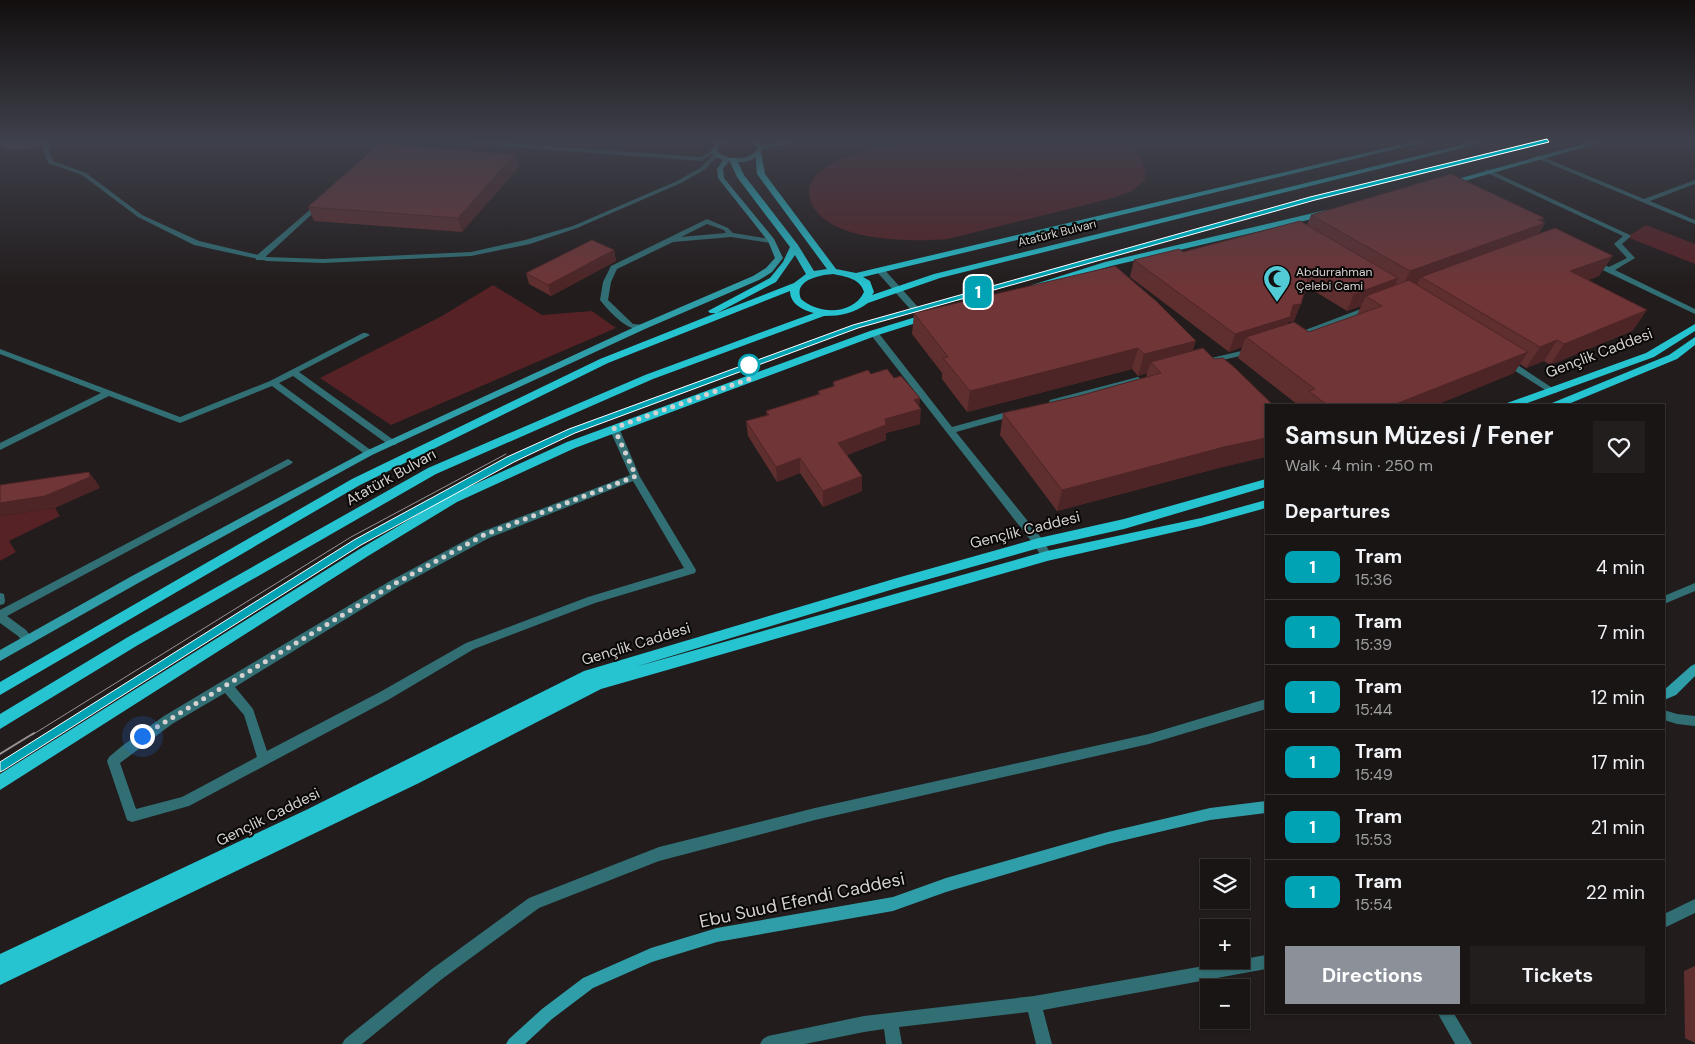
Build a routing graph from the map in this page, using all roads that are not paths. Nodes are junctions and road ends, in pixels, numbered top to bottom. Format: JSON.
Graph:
{"nodes":[{"id":1,"x":105,"y":190,"type":"edge"},
{"id":2,"x":661,"y":190,"type":"edge"},
{"id":3,"x":729,"y":190,"type":"edge"},
{"id":4,"x":751,"y":190,"type":"edge"},
{"id":5,"x":773,"y":190,"type":"edge"},
{"id":6,"x":1219,"y":190,"type":"edge"},
{"id":7,"x":1289,"y":190,"type":"edge"},
{"id":8,"x":1526,"y":190,"type":"edge"},
{"id":9,"x":1616,"y":190,"type":"edge"},
{"id":10,"x":1674,"y":190,"type":"edge"},
{"id":11,"x":325,"y":200,"type":"edge"},
{"id":12,"x":1644,"y":201,"type":"junction"},
{"id":13,"x":1335,"y":211,"type":"edge"},
{"id":14,"x":1695,"y":222,"type":"edge"},
{"id":15,"x":731,"y":235,"type":"junction"},
{"id":16,"x":672,"y":240,"type":"junction"},
{"id":17,"x":771,"y":241,"type":"junction"},
{"id":18,"x":795,"y":247,"type":"junction"},
{"id":19,"x":260,"y":258,"type":"junction"},
{"id":20,"x":1584,"y":258,"type":"edge"},
{"id":21,"x":880,"y":270,"type":"junction"},
{"id":22,"x":1610,"y":270,"type":"junction"},
{"id":23,"x":833,"y":272,"type":"junction"},
{"id":24,"x":811,"y":275,"type":"junction"},
{"id":25,"x":856,"y":276,"type":"junction"},
{"id":26,"x":796,"y":286,"type":"junction"},
{"id":27,"x":1023,"y":289,"type":"edge"},
{"id":28,"x":898,"y":290,"type":"junction"},
{"id":29,"x":868,"y":300,"type":"junction"},
{"id":30,"x":1382,"y":304,"type":"edge"},
{"id":31,"x":1695,"y":312,"type":"edge"},
{"id":32,"x":824,"y":313,"type":"junction"},
{"id":33,"x":939,"y":313,"type":"edge"},
{"id":34,"x":923,"y":318,"type":"junction"},
{"id":35,"x":642,"y":327,"type":"junction"},
{"id":36,"x":1695,"y":327,"type":"edge"},
{"id":37,"x":874,"y":333,"type":"junction"},
{"id":38,"x":366,"y":335,"type":"dead end"},
{"id":39,"x":1288,"y":338,"type":"edge"},
{"id":40,"x":1695,"y":340,"type":"edge"},
{"id":41,"x":1260,"y":348,"type":"edge"},
{"id":42,"x":0,"y":351,"type":"edge"},
{"id":43,"x":1503,"y":360,"type":"edge"},
{"id":44,"x":604,"y":361,"type":"junction"},
{"id":45,"x":1210,"y":368,"type":"edge"},
{"id":46,"x":293,"y":372,"type":"junction"},
{"id":47,"x":1146,"y":378,"type":"edge"},
{"id":48,"x":273,"y":383,"type":"junction"},
{"id":49,"x":1552,"y":391,"type":"junction"},
{"id":50,"x":108,"y":392,"type":"junction"},
{"id":51,"x":1515,"y":404,"type":"edge"},
{"id":52,"x":1558,"y":404,"type":"edge"},
{"id":53,"x":1043,"y":405,"type":"edge"},
{"id":54,"x":1024,"y":410,"type":"edge"},
{"id":55,"x":614,"y":428,"type":"junction"},
{"id":56,"x":950,"y":430,"type":"junction"},
{"id":57,"x":392,"y":443,"type":"junction"},
{"id":58,"x":0,"y":448,"type":"edge"},
{"id":59,"x":370,"y":453,"type":"junction"},
{"id":60,"x":288,"y":462,"type":"dead end"},
{"id":61,"x":636,"y":476,"type":"junction"},
{"id":62,"x":1265,"y":483,"type":"edge"},
{"id":63,"x":1265,"y":504,"type":"edge"},
{"id":64,"x":1038,"y":543,"type":"junction"},
{"id":65,"x":1047,"y":556,"type":"junction"},
{"id":66,"x":1695,"y":587,"type":"edge"},
{"id":67,"x":0,"y":597,"type":"edge"},
{"id":68,"x":1665,"y":600,"type":"edge"},
{"id":69,"x":0,"y":601,"type":"edge"},
{"id":70,"x":0,"y":616,"type":"edge"},
{"id":71,"x":28,"y":640,"type":"junction"},
{"id":72,"x":0,"y":656,"type":"edge"},
{"id":73,"x":1695,"y":670,"type":"edge"},
{"id":74,"x":227,"y":686,"type":"junction"},
{"id":75,"x":0,"y":689,"type":"edge"},
{"id":76,"x":1665,"y":694,"type":"edge"},
{"id":77,"x":1265,"y":704,"type":"edge"},
{"id":78,"x":1665,"y":715,"type":"edge"},
{"id":79,"x":1695,"y":720,"type":"edge"},
{"id":80,"x":0,"y":722,"type":"edge"},
{"id":81,"x":264,"y":760,"type":"junction"},
{"id":82,"x":0,"y":783,"type":"edge"},
{"id":83,"x":1265,"y":807,"type":"edge"},
{"id":84,"x":1695,"y":906,"type":"edge"},
{"id":85,"x":1665,"y":921,"type":"edge"},
{"id":86,"x":1265,"y":962,"type":"edge"},
{"id":87,"x":0,"y":964,"type":"edge"},
{"id":88,"x":0,"y":976,"type":"edge"},
{"id":89,"x":1034,"y":1004,"type":"junction"},
{"id":90,"x":1445,"y":1014,"type":"edge"},
{"id":91,"x":890,"y":1020,"type":"junction"},
{"id":92,"x":350,"y":1044,"type":"edge"},
{"id":93,"x":514,"y":1044,"type":"edge"},
{"id":94,"x":768,"y":1044,"type":"edge"},
{"id":95,"x":894,"y":1044,"type":"edge"},
{"id":96,"x":1044,"y":1044,"type":"edge"},
{"id":97,"x":1464,"y":1044,"type":"edge"}],
"edges":[{"from":1,"to":19,"type":"street"},
{"from":2,"to":19,"type":"street"},
{"from":3,"to":17,"type":"main road"},
{"from":4,"to":18,"type":"main road"},
{"from":5,"to":23,"type":"main road"},
{"from":6,"to":21,"type":"main road","name":"Atatürk Bulvarı"},
{"from":7,"to":28,"type":"main road","name":"Atatürk Bulvarı"},
{"from":8,"to":22,"type":"street"},
{"from":9,"to":12,"type":"street"},
{"from":10,"to":12,"type":"street"},
{"from":11,"to":19,"type":"street"},
{"from":12,"to":14,"type":"street"},
{"from":13,"to":27,"type":"main road"},
{"from":15,"to":16,"type":"street"},
{"from":15,"to":16,"type":"street"},
{"from":15,"to":17,"type":"street"},
{"from":16,"to":35,"type":"street"},
{"from":17,"to":35,"type":"main road"},
{"from":18,"to":24,"type":"main road"},
{"from":18,"to":44,"type":"main road"},
{"from":20,"to":22,"type":"street"},
{"from":21,"to":25,"type":"main road","name":"Atatürk Bulvarı"},
{"from":21,"to":28,"type":"street"},
{"from":22,"to":31,"type":"street"},
{"from":23,"to":24,"type":"main road","name":"Atatürk Bulvarı"},
{"from":23,"to":25,"type":"main road","name":"Atatürk Bulvarı"},
{"from":24,"to":26,"type":"main road","name":"Atatürk Bulvarı"},
{"from":25,"to":29,"type":"main road"},
{"from":26,"to":32,"type":"main road","name":"Atatürk Bulvarı"},
{"from":26,"to":44,"type":"main road","name":"Atatürk Bulvarı"},
{"from":28,"to":29,"type":"main road","name":"Atatürk Bulvarı"},
{"from":28,"to":34,"type":"street"},
{"from":29,"to":32,"type":"main road","name":"Atatürk Bulvarı"},
{"from":30,"to":39,"type":"street"},
{"from":32,"to":80,"type":"main road","name":"Atatürk Bulvarı"},
{"from":33,"to":34,"type":"main road"},
{"from":34,"to":37,"type":"main road"},
{"from":35,"to":57,"type":"main road"},
{"from":36,"to":49,"type":"main road","name":"Gençlik Caddesi"},
{"from":37,"to":55,"type":"main road"},
{"from":37,"to":56,"type":"street"},
{"from":38,"to":46,"type":"street"},
{"from":40,"to":52,"type":"main road","name":"Gençlik Caddesi"},
{"from":41,"to":45,"type":"street"},
{"from":42,"to":50,"type":"street"},
{"from":43,"to":49,"type":"street"},
{"from":44,"to":75,"type":"main road","name":"Atatürk Bulvarı"},
{"from":46,"to":48,"type":"street"},
{"from":46,"to":57,"type":"street"},
{"from":47,"to":53,"type":"street"},
{"from":48,"to":50,"type":"street"},
{"from":48,"to":59,"type":"street"},
{"from":49,"to":51,"type":"main road","name":"Gençlik Caddesi"},
{"from":50,"to":58,"type":"street"},
{"from":54,"to":56,"type":"street"},
{"from":55,"to":61,"type":"street"},
{"from":55,"to":82,"type":"main road"},
{"from":56,"to":64,"type":"street"},
{"from":57,"to":59,"type":"main road"},
{"from":59,"to":71,"type":"main road"},
{"from":60,"to":70,"type":"street"},
{"from":61,"to":74,"type":"street"},
{"from":61,"to":81,"type":"street"},
{"from":62,"to":64,"type":"main road","name":"Gençlik Caddesi"},
{"from":63,"to":65,"type":"main road","name":"Gençlik Caddesi"},
{"from":64,"to":65,"type":"street"},
{"from":64,"to":87,"type":"main road","name":"Gençlik Caddesi"},
{"from":65,"to":88,"type":"main road","name":"Gençlik Caddesi"},
{"from":66,"to":68,"type":"street"},
{"from":67,"to":69,"type":"street"},
{"from":70,"to":71,"type":"street"},
{"from":71,"to":72,"type":"main road"},
{"from":73,"to":76,"type":"main road"},
{"from":74,"to":81,"type":"street"},
{"from":74,"to":81,"type":"street"},
{"from":77,"to":92,"type":"street"},
{"from":78,"to":79,"type":"street"},
{"from":83,"to":93,"type":"main road","name":"Ebu Suud Efendi Caddesi"},
{"from":84,"to":85,"type":"street"},
{"from":86,"to":89,"type":"street"},
{"from":89,"to":91,"type":"street"},
{"from":89,"to":96,"type":"street"},
{"from":90,"to":97,"type":"street"},
{"from":91,"to":94,"type":"street"},
{"from":91,"to":95,"type":"street"}]}
